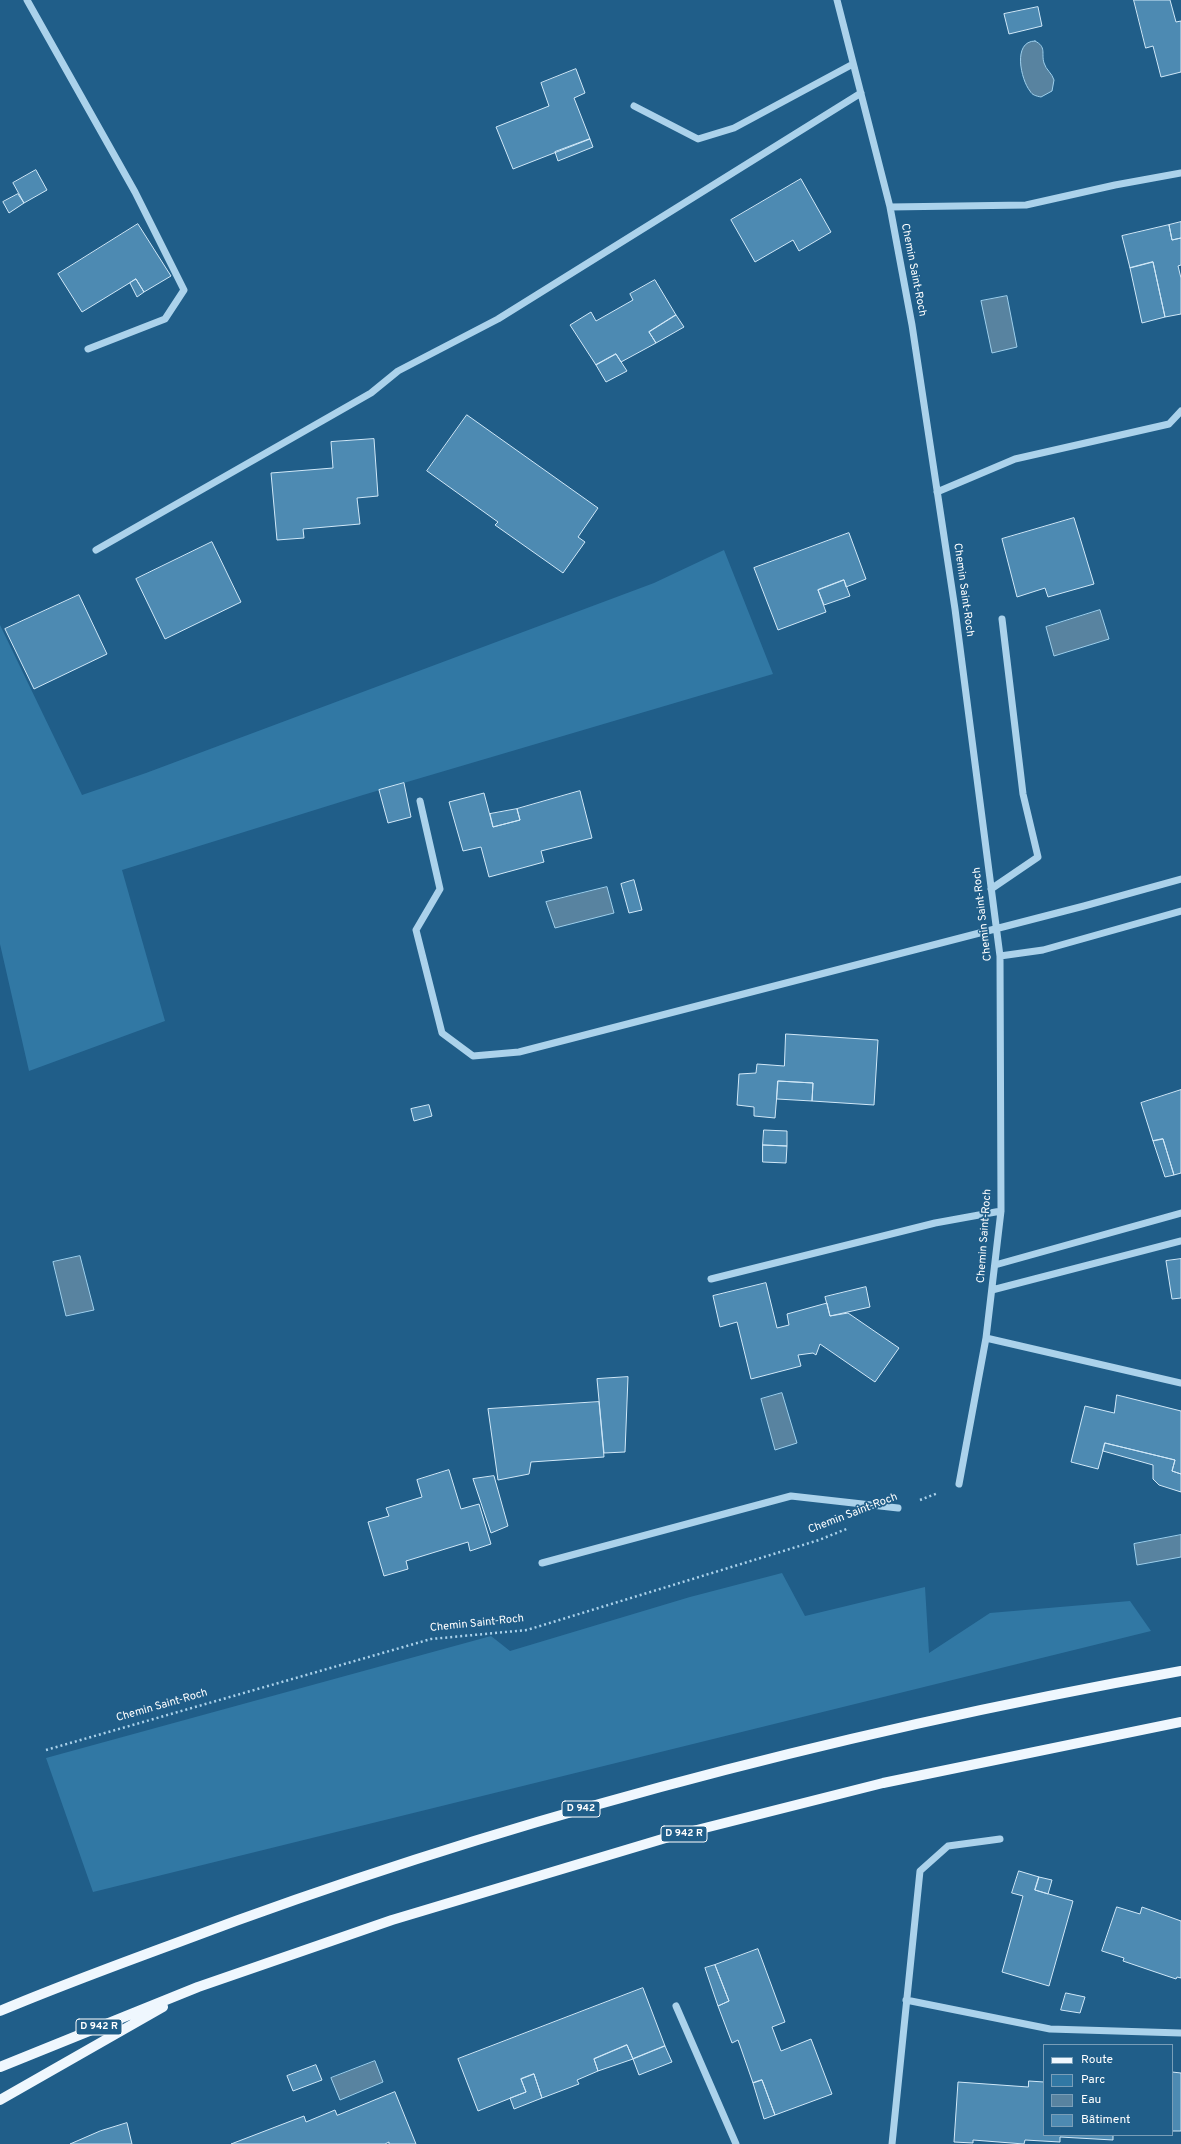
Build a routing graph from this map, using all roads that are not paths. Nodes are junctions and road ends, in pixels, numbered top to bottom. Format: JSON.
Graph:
{"nodes":[{"id":1,"x":27,"y":0,"type":"edge"},
{"id":2,"x":837,"y":0,"type":"edge"},
{"id":3,"x":854,"y":64,"type":"junction"},
{"id":4,"x":861,"y":93,"type":"junction"},
{"id":5,"x":634,"y":106,"type":"dead end"},
{"id":6,"x":1181,"y":173,"type":"edge"},
{"id":7,"x":890,"y":207,"type":"junction"},
{"id":8,"x":88,"y":349,"type":"dead end"},
{"id":9,"x":1181,"y":411,"type":"edge"},
{"id":10,"x":937,"y":492,"type":"junction"},
{"id":11,"x":96,"y":550,"type":"dead end"},
{"id":12,"x":1002,"y":619,"type":"dead end"},
{"id":13,"x":420,"y":801,"type":"dead end"},
{"id":14,"x":1181,"y":879,"type":"edge"},
{"id":15,"x":991,"y":890,"type":"junction"},
{"id":16,"x":1181,"y":912,"type":"edge"},
{"id":17,"x":996,"y":928,"type":"junction"},
{"id":18,"x":1000,"y":956,"type":"junction"},
{"id":19,"x":1001,"y":1212,"type":"junction"},
{"id":20,"x":1181,"y":1213,"type":"edge"},
{"id":21,"x":1181,"y":1241,"type":"edge"},
{"id":22,"x":996,"y":1265,"type":"junction"},
{"id":23,"x":712,"y":1279,"type":"dead end"},
{"id":24,"x":992,"y":1290,"type":"junction"},
{"id":25,"x":986,"y":1338,"type":"junction"},
{"id":26,"x":1181,"y":1383,"type":"edge"},
{"id":27,"x":959,"y":1484,"type":"road end"},
{"id":28,"x":898,"y":1508,"type":"road end"},
{"id":29,"x":542,"y":1563,"type":"dead end"},
{"id":30,"x":1181,"y":1671,"type":"edge"},
{"id":31,"x":1181,"y":1722,"type":"edge"},
{"id":32,"x":1000,"y":1839,"type":"dead end"},
{"id":33,"x":198,"y":1987,"type":"junction"},
{"id":34,"x":906,"y":2000,"type":"junction"},
{"id":35,"x":676,"y":2006,"type":"dead end"},
{"id":36,"x":0,"y":2011,"type":"edge"},
{"id":37,"x":1181,"y":2033,"type":"edge"},
{"id":38,"x":0,"y":2067,"type":"edge"},
{"id":39,"x":0,"y":2100,"type":"edge"},
{"id":40,"x":736,"y":2144,"type":"edge"},
{"id":41,"x":892,"y":2144,"type":"edge"}],
"edges":[{"from":1,"to":8,"type":"street"},
{"from":2,"to":3,"type":"street","name":"Chemin Saint-Roch"},
{"from":3,"to":4,"type":"street","name":"Chemin Saint-Roch"},
{"from":3,"to":5,"type":"street"},
{"from":4,"to":7,"type":"street","name":"Chemin Saint-Roch"},
{"from":4,"to":11,"type":"street"},
{"from":6,"to":7,"type":"street"},
{"from":7,"to":10,"type":"street","name":"Chemin Saint-Roch"},
{"from":9,"to":10,"type":"street"},
{"from":10,"to":15,"type":"street","name":"Chemin Saint-Roch"},
{"from":12,"to":15,"type":"street"},
{"from":13,"to":17,"type":"street"},
{"from":14,"to":17,"type":"street"},
{"from":15,"to":17,"type":"street","name":"Chemin Saint-Roch"},
{"from":16,"to":18,"type":"street"},
{"from":17,"to":18,"type":"street","name":"Chemin Saint-Roch"},
{"from":18,"to":19,"type":"street","name":"Chemin Saint-Roch"},
{"from":19,"to":22,"type":"street","name":"Chemin Saint-Roch"},
{"from":19,"to":23,"type":"street"},
{"from":20,"to":22,"type":"street"},
{"from":21,"to":24,"type":"street"},
{"from":22,"to":24,"type":"street","name":"Chemin Saint-Roch"},
{"from":24,"to":25,"type":"street","name":"Chemin Saint-Roch"},
{"from":25,"to":26,"type":"street"},
{"from":25,"to":27,"type":"street","name":"Chemin Saint-Roch"},
{"from":28,"to":29,"type":"street"},
{"from":30,"to":36,"type":"main road","number":"D 942"},
{"from":31,"to":33,"type":"main road","number":"D 942 R"},
{"from":32,"to":34,"type":"street"},
{"from":33,"to":38,"type":"main road","number":"D 942 R"},
{"from":33,"to":39,"type":"main road"},
{"from":34,"to":37,"type":"street"},
{"from":34,"to":41,"type":"street"},
{"from":35,"to":40,"type":"street"}]}
